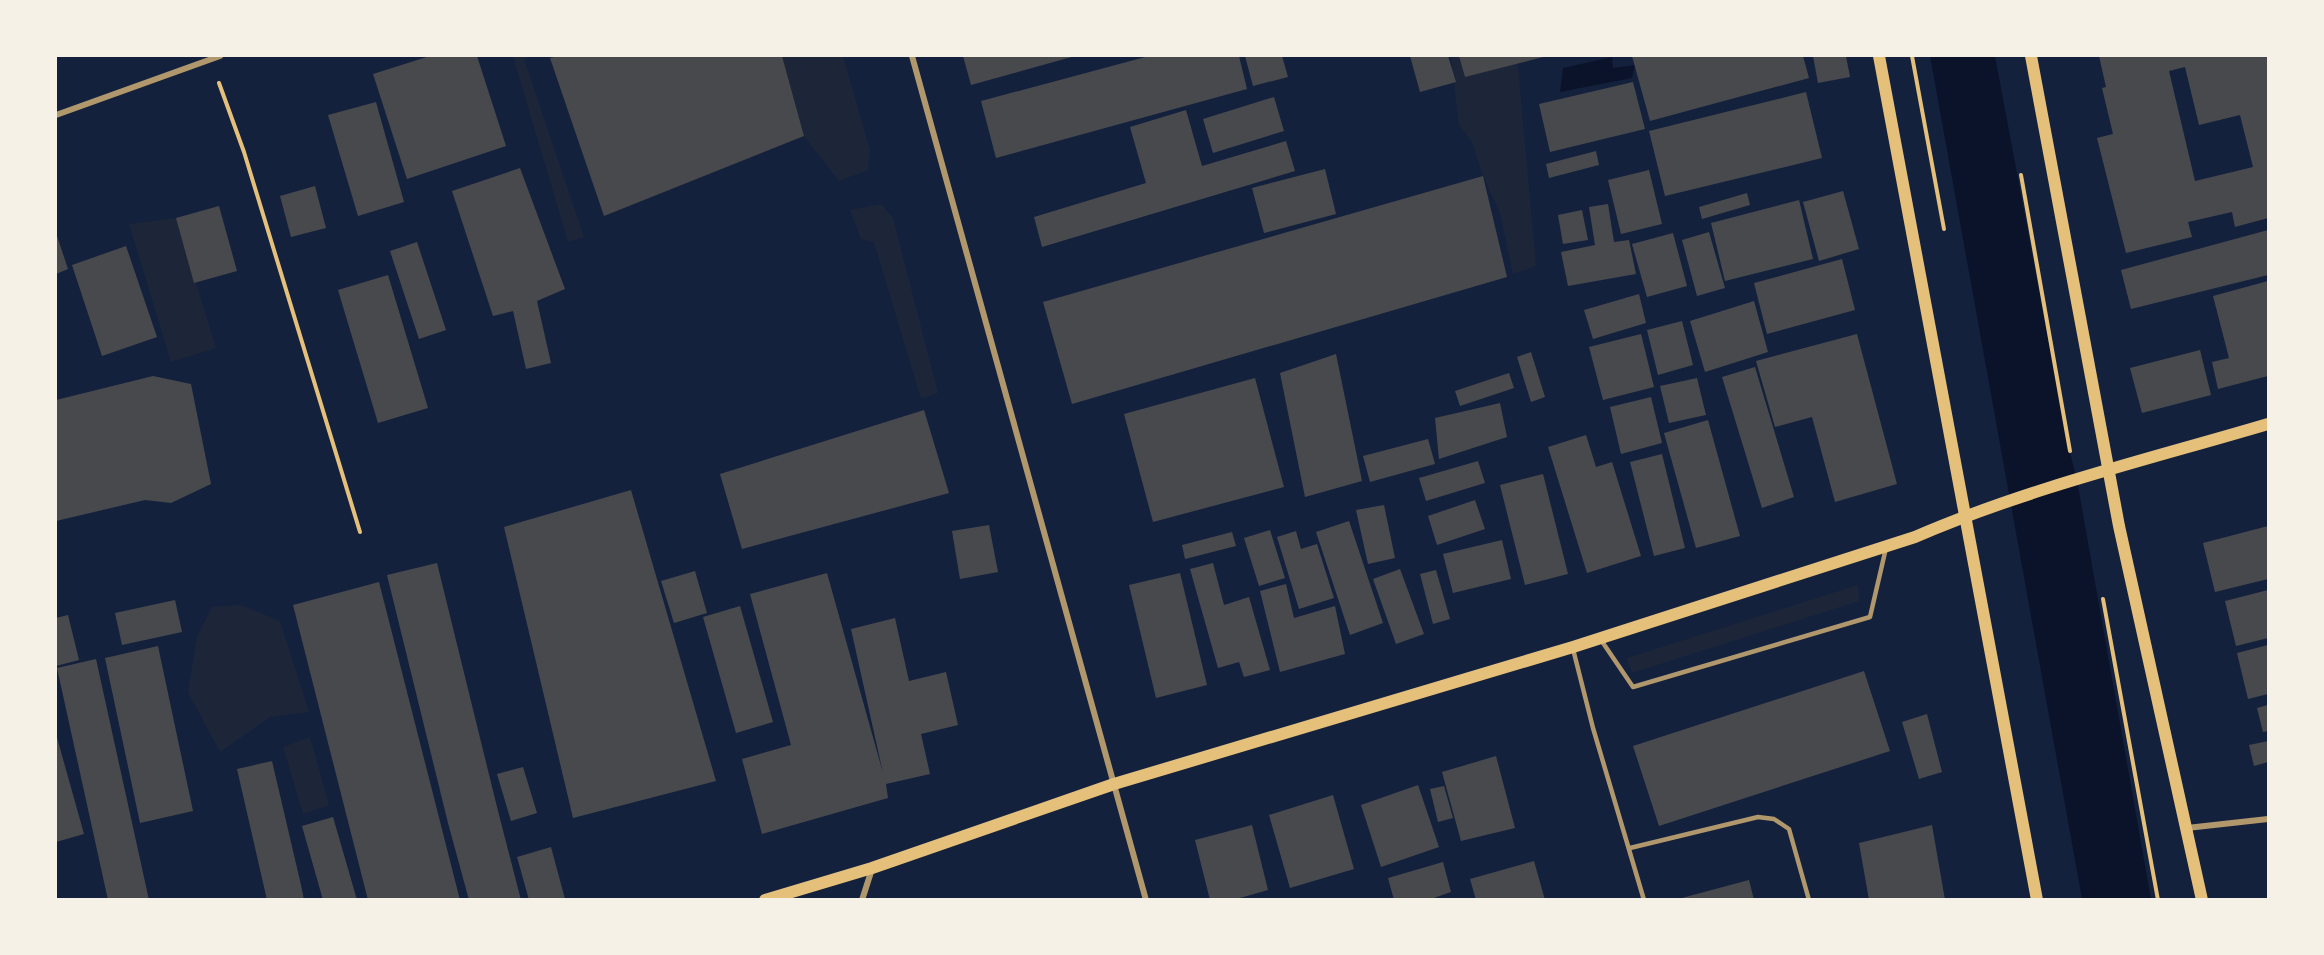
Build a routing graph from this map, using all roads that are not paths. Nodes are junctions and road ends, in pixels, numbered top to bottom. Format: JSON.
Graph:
{"nodes":[{"id":1,"x":220,"y":56,"type":"edge"},
{"id":2,"x":912,"y":56,"type":"edge"},
{"id":3,"x":1879,"y":56,"type":"edge"},
{"id":4,"x":2031,"y":56,"type":"edge"},
{"id":5,"x":56,"y":115,"type":"edge"},
{"id":6,"x":2268,"y":424,"type":"edge"},
{"id":7,"x":2108,"y":471,"type":"junction"},
{"id":8,"x":1964,"y":516,"type":"junction"},
{"id":9,"x":1887,"y":546,"type":"junction"},
{"id":10,"x":1599,"y":638,"type":"junction"},
{"id":11,"x":1572,"y":647,"type":"junction"},
{"id":12,"x":1114,"y":784,"type":"junction"},
{"id":13,"x":2268,"y":819,"type":"edge"},
{"id":14,"x":2187,"y":828,"type":"junction"},
{"id":15,"x":1629,"y":848,"type":"junction"},
{"id":16,"x":872,"y":868,"type":"junction"},
{"id":17,"x":765,"y":900,"type":"edge"},
{"id":18,"x":862,"y":900,"type":"edge"},
{"id":19,"x":1146,"y":900,"type":"edge"},
{"id":20,"x":1644,"y":900,"type":"edge"},
{"id":21,"x":1809,"y":900,"type":"edge"},
{"id":22,"x":2037,"y":900,"type":"edge"},
{"id":23,"x":2202,"y":900,"type":"edge"}],
"edges":[{"from":1,"to":5,"type":"street"},
{"from":2,"to":12,"type":"street"},
{"from":3,"to":8,"type":"main road"},
{"from":4,"to":7,"type":"main road"},
{"from":6,"to":7,"type":"main road"},
{"from":7,"to":8,"type":"main road"},
{"from":7,"to":14,"type":"main road"},
{"from":8,"to":9,"type":"main road"},
{"from":8,"to":22,"type":"main road"},
{"from":9,"to":10,"type":"main road"},
{"from":9,"to":10,"type":"lane"},
{"from":10,"to":11,"type":"main road"},
{"from":11,"to":12,"type":"main road"},
{"from":11,"to":15,"type":"lane"},
{"from":12,"to":16,"type":"main road"},
{"from":12,"to":19,"type":"street"},
{"from":13,"to":14,"type":"street"},
{"from":14,"to":23,"type":"main road"},
{"from":15,"to":20,"type":"lane"},
{"from":15,"to":21,"type":"lane"},
{"from":16,"to":17,"type":"main road"},
{"from":16,"to":18,"type":"street"}]}
